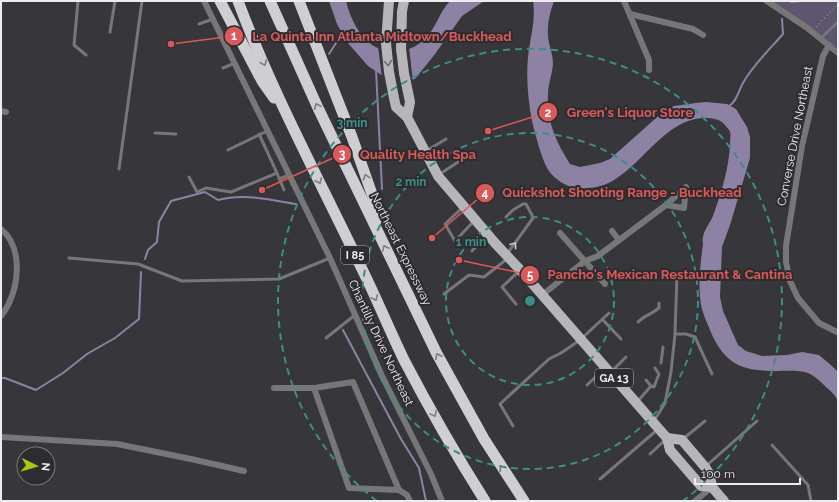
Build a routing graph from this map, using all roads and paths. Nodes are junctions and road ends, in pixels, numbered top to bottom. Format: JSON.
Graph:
{"nodes":[{"id":1,"x":78,"y":1,"type":"edge"},
{"id":2,"x":114,"y":1,"type":"edge"},
{"id":3,"x":142,"y":1,"type":"edge"},
{"id":4,"x":204,"y":1,"type":"edge"},
{"id":5,"x":220,"y":1,"type":"edge"},
{"id":6,"x":238,"y":1,"type":"edge"},
{"id":7,"x":270,"y":1,"type":"edge"},
{"id":8,"x":299,"y":1,"type":"edge"},
{"id":9,"x":624,"y":1,"type":"edge"},
{"id":10,"x":767,"y":1,"type":"edge"},
{"id":11,"x":838,"y":4,"type":"edge"},
{"id":12,"x":389,"y":6,"type":"edge"},
{"id":13,"x":403,"y":6,"type":"edge"},
{"id":14,"x":630,"y":14,"type":"junction"},
{"id":15,"x":213,"y":19,"type":"junction"},
{"id":16,"x":838,"y":22,"type":"edge"},
{"id":17,"x":199,"y":24,"type":"dead end"},
{"id":18,"x":110,"y":32,"type":"dead end"},
{"id":19,"x":813,"y":32,"type":"junction"},
{"id":20,"x":703,"y":35,"type":"dead end"},
{"id":21,"x":821,"y":38,"type":"junction"},
{"id":22,"x":829,"y":45,"type":"junction"},
{"id":23,"x":838,"y":53,"type":"edge"},
{"id":24,"x":86,"y":55,"type":"dead end"},
{"id":25,"x":235,"y":63,"type":"junction"},
{"id":26,"x":223,"y":68,"type":"dead end"},
{"id":27,"x":649,"y":70,"type":"dead end"},
{"id":28,"x":407,"y":117,"type":"junction"},
{"id":29,"x":293,"y":126,"type":"junction"},
{"id":30,"x":267,"y":130,"type":"junction"},
{"id":31,"x":155,"y":133,"type":"dead end"},
{"id":32,"x":176,"y":134,"type":"dead end"},
{"id":33,"x":259,"y":134,"type":"junction"},
{"id":34,"x":446,"y":139,"type":"dead end"},
{"id":35,"x":228,"y":150,"type":"dead end"},
{"id":36,"x":425,"y":152,"type":"junction"},
{"id":37,"x":282,"y":160,"type":"junction"},
{"id":38,"x":459,"y":160,"type":"dead end"},
{"id":39,"x":273,"y":164,"type":"junction"},
{"id":40,"x":119,"y":169,"type":"dead end"},
{"id":41,"x":277,"y":173,"type":"junction"},
{"id":42,"x":289,"y":175,"type":"junction"},
{"id":43,"x":438,"y":176,"type":"junction"},
{"id":44,"x":189,"y":177,"type":"dead end"},
{"id":45,"x":279,"y":179,"type":"junction"},
{"id":46,"x":284,"y":190,"type":"dead end"},
{"id":47,"x":666,"y":205,"type":"dead end"},
{"id":48,"x":464,"y":207,"type":"junction"},
{"id":49,"x":506,"y":217,"type":"dead end"},
{"id":50,"x":475,"y":220,"type":"junction"},
{"id":51,"x":1,"y":229,"type":"edge"},
{"id":52,"x":377,"y":229,"type":"junction"},
{"id":53,"x":612,"y":232,"type":"dead end"},
{"id":54,"x":560,"y":233,"type":"dead end"},
{"id":55,"x":488,"y":234,"type":"junction"},
{"id":56,"x":619,"y":240,"type":"junction"},
{"id":57,"x":472,"y":251,"type":"dead end"},
{"id":58,"x":508,"y":257,"type":"junction"},
{"id":59,"x":69,"y":258,"type":"dead end"},
{"id":60,"x":330,"y":258,"type":"junction"},
{"id":61,"x":585,"y":261,"type":"junction"},
{"id":62,"x":520,"y":270,"type":"junction"},
{"id":63,"x":677,"y":274,"type":"dead end"},
{"id":64,"x":605,"y":284,"type":"dead end"},
{"id":65,"x":444,"y":294,"type":"dead end"},
{"id":66,"x":542,"y":295,"type":"junction"},
{"id":67,"x":659,"y":303,"type":"dead end"},
{"id":68,"x":516,"y":304,"type":"dead end"},
{"id":69,"x":609,"y":313,"type":"dead end"},
{"id":70,"x":355,"y":315,"type":"junction"},
{"id":71,"x":1,"y":316,"type":"edge"},
{"id":72,"x":602,"y":320,"type":"junction"},
{"id":73,"x":638,"y":322,"type":"dead end"},
{"id":74,"x":837,"y":332,"type":"dead end"},
{"id":75,"x":675,"y":334,"type":"junction"},
{"id":76,"x":326,"y":338,"type":"dead end"},
{"id":77,"x":621,"y":339,"type":"dead end"},
{"id":78,"x":580,"y":340,"type":"junction"},
{"id":79,"x":663,"y":347,"type":"dead end"},
{"id":80,"x":626,"y":357,"type":"dead end"},
{"id":81,"x":661,"y":362,"type":"dead end"},
{"id":82,"x":655,"y":368,"type":"dead end"},
{"id":83,"x":607,"y":370,"type":"junction"},
{"id":84,"x":712,"y":374,"type":"dead end"},
{"id":85,"x":646,"y":380,"type":"dead end"},
{"id":86,"x":587,"y":385,"type":"dead end"},
{"id":87,"x":651,"y":386,"type":"junction"},
{"id":88,"x":274,"y":388,"type":"dead end"},
{"id":89,"x":314,"y":388,"type":"junction"},
{"id":90,"x":636,"y":403,"type":"junction"},
{"id":91,"x":705,"y":421,"type":"dead end"},
{"id":92,"x":757,"y":421,"type":"dead end"},
{"id":93,"x":514,"y":426,"type":"dead end"},
{"id":94,"x":656,"y":426,"type":"junction"},
{"id":95,"x":1,"y":437,"type":"edge"},
{"id":96,"x":667,"y":438,"type":"junction"},
{"id":97,"x":682,"y":440,"type":"junction"},
{"id":98,"x":772,"y":445,"type":"dead end"},
{"id":99,"x":650,"y":454,"type":"dead end"},
{"id":100,"x":705,"y":467,"type":"junction"},
{"id":101,"x":244,"y":471,"type":"dead end"},
{"id":102,"x":600,"y":479,"type":"dead end"},
{"id":103,"x":712,"y":487,"type":"junction"},
{"id":104,"x":399,"y":490,"type":"junction"},
{"id":105,"x":410,"y":501,"type":"edge"},
{"id":106,"x":442,"y":501,"type":"edge"},
{"id":107,"x":485,"y":501,"type":"edge"},
{"id":108,"x":524,"y":501,"type":"edge"},
{"id":109,"x":696,"y":501,"type":"edge"},
{"id":110,"x":724,"y":501,"type":"edge"},
{"id":111,"x":811,"y":501,"type":"edge"}],
"edges":[{"from":1,"to":24,"type":"lane"},
{"from":2,"to":18,"type":"lane"},
{"from":3,"to":40,"type":"lane"},
{"from":4,"to":15,"type":"street","name":"Chantilly Drive Northeast"},
{"from":5,"to":29,"type":"highway"},
{"from":6,"to":29,"type":"highway","number":"I 85","one_way":true},
{"from":52,"to":7,"type":"highway","name":"Northeast Expressway","number":"I 85","one_way":true},
{"from":52,"to":8,"type":"highway","one_way":true},
{"from":9,"to":14,"type":"street"},
{"from":10,"to":19,"type":"street"},
{"from":11,"to":19,"type":"path"},
{"from":12,"to":28,"type":"main road","number":"GA 13","one_way":true},
{"from":13,"to":28,"type":"main road"},
{"from":14,"to":20,"type":"street"},
{"from":14,"to":27,"type":"street"},
{"from":15,"to":17,"type":"lane"},
{"from":15,"to":25,"type":"street","name":"Chantilly Drive Northeast"},
{"from":16,"to":21,"type":"lane"},
{"from":19,"to":21,"type":"street"},
{"from":21,"to":22,"type":"street"},
{"from":22,"to":23,"type":"street"},
{"from":22,"to":74,"type":"street","name":"Converse Drive Northeast"},
{"from":25,"to":26,"type":"lane"},
{"from":25,"to":30,"type":"street","name":"Chantilly Drive Northeast"},
{"from":28,"to":36,"type":"main road","number":"GA 13"},
{"from":29,"to":107,"type":"highway","number":"I 85","one_way":true},
{"from":30,"to":33,"type":"lane"},
{"from":30,"to":37,"type":"street","name":"Chantilly Drive Northeast"},
{"from":31,"to":32,"type":"lane"},
{"from":33,"to":35,"type":"lane"},
{"from":33,"to":39,"type":"lane"},
{"from":34,"to":36,"type":"lane"},
{"from":36,"to":43,"type":"main road","number":"GA 13"},
{"from":37,"to":39,"type":"lane"},
{"from":37,"to":42,"type":"street","name":"Chantilly Drive Northeast"},
{"from":38,"to":43,"type":"lane"},
{"from":39,"to":41,"type":"lane"},
{"from":41,"to":44,"type":"lane"},
{"from":41,"to":45,"type":"lane"},
{"from":42,"to":45,"type":"lane"},
{"from":42,"to":60,"type":"street","name":"Chantilly Drive Northeast"},
{"from":43,"to":48,"type":"main road","number":"GA 13"},
{"from":45,"to":46,"type":"lane"},
{"from":47,"to":56,"type":"street"},
{"from":48,"to":50,"type":"main road","number":"GA 13"},
{"from":48,"to":50,"type":"lane"},
{"from":58,"to":49,"type":"lane","one_way":true},
{"from":50,"to":55,"type":"main road","number":"GA 13"},
{"from":51,"to":71,"type":"street"},
{"from":108,"to":52,"type":"highway","name":"Northeast Expressway","number":"I 85","one_way":true},
{"from":53,"to":56,"type":"street"},
{"from":54,"to":61,"type":"street"},
{"from":55,"to":57,"type":"lane"},
{"from":55,"to":58,"type":"main road","number":"GA 13"},
{"from":56,"to":61,"type":"street"},
{"from":58,"to":62,"type":"main road","number":"GA 13"},
{"from":58,"to":65,"type":"lane"},
{"from":59,"to":60,"type":"lane"},
{"from":60,"to":70,"type":"street","name":"Chantilly Drive Northeast"},
{"from":61,"to":64,"type":"street"},
{"from":61,"to":66,"type":"street"},
{"from":62,"to":66,"type":"main road","number":"GA 13"},
{"from":62,"to":68,"type":"lane"},
{"from":63,"to":75,"type":"lane"},
{"from":66,"to":78,"type":"main road","number":"GA 13"},
{"from":67,"to":73,"type":"lane"},
{"from":69,"to":72,"type":"lane"},
{"from":70,"to":76,"type":"lane"},
{"from":70,"to":106,"type":"street","name":"Chantilly Drive Northeast"},
{"from":72,"to":77,"type":"lane"},
{"from":72,"to":78,"type":"lane"},
{"from":75,"to":84,"type":"lane"},
{"from":75,"to":94,"type":"lane"},
{"from":78,"to":83,"type":"main road","number":"GA 13"},
{"from":78,"to":93,"type":"lane"},
{"from":79,"to":81,"type":"lane"},
{"from":80,"to":83,"type":"lane"},
{"from":82,"to":87,"type":"lane"},
{"from":83,"to":86,"type":"lane"},
{"from":83,"to":90,"type":"main road","number":"GA 13"},
{"from":85,"to":87,"type":"lane"},
{"from":87,"to":90,"type":"lane"},
{"from":88,"to":89,"type":"street"},
{"from":89,"to":104,"type":"street"},
{"from":89,"to":104,"type":"street"},
{"from":90,"to":94,"type":"main road","number":"GA 13"},
{"from":91,"to":97,"type":"lane"},
{"from":92,"to":100,"type":"lane"},
{"from":94,"to":96,"type":"main road","number":"GA 13"},
{"from":94,"to":102,"type":"lane"},
{"from":95,"to":101,"type":"street"},
{"from":96,"to":97,"type":"main road"},
{"from":96,"to":99,"type":"lane"},
{"from":96,"to":103,"type":"main road","number":"GA 13"},
{"from":97,"to":100,"type":"main road","number":"GA 13"},
{"from":98,"to":111,"type":"lane"},
{"from":100,"to":103,"type":"main road","number":"GA 13"},
{"from":103,"to":109,"type":"street"},
{"from":103,"to":110,"type":"main road","number":"GA 13"},
{"from":104,"to":105,"type":"street"}]}
